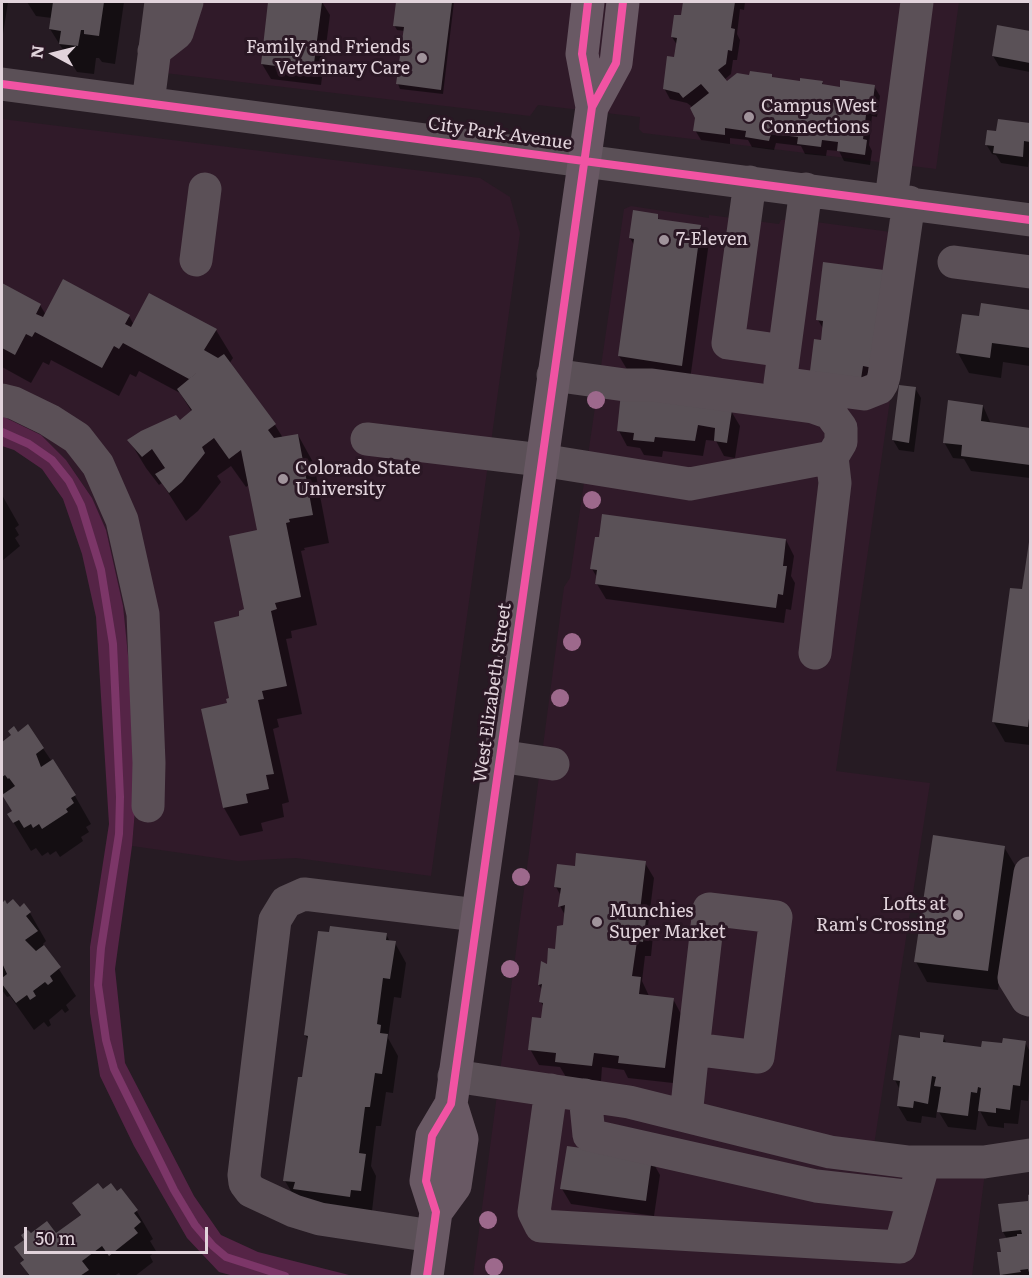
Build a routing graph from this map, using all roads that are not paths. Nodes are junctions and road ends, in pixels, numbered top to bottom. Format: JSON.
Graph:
{"nodes":[{"id":1,"x":161,"y":2,"type":"edge"},
{"id":2,"x":187,"y":2,"type":"edge"},
{"id":3,"x":588,"y":2,"type":"edge"},
{"id":4,"x":623,"y":2,"type":"edge"},
{"id":5,"x":917,"y":2,"type":"edge"},
{"id":6,"x":154,"y":51,"type":"junction"},
{"id":7,"x":2,"y":84,"type":"edge"},
{"id":8,"x":148,"y":103,"type":"junction"},
{"id":9,"x":592,"y":107,"type":"junction"},
{"id":10,"x":583,"y":160,"type":"junction"},
{"id":11,"x":750,"y":182,"type":"junction"},
{"id":12,"x":205,"y":189,"type":"dead end"},
{"id":13,"x":806,"y":189,"type":"junction"},
{"id":14,"x":900,"y":201,"type":"junction"},
{"id":15,"x":1030,"y":220,"type":"edge"},
{"id":16,"x":196,"y":260,"type":"dead end"},
{"id":17,"x":954,"y":262,"type":"dead end"},
{"id":18,"x":1030,"y":272,"type":"edge"},
{"id":19,"x":784,"y":351,"type":"junction"},
{"id":20,"x":553,"y":375,"type":"junction"},
{"id":21,"x":2,"y":400,"type":"edge"},
{"id":22,"x":367,"y":439,"type":"dead end"},
{"id":23,"x":832,"y":457,"type":"junction"},
{"id":24,"x":541,"y":460,"type":"junction"},
{"id":25,"x":815,"y":653,"type":"dead end"},
{"id":26,"x":500,"y":756,"type":"junction"},
{"id":27,"x":553,"y":764,"type":"dead end"},
{"id":28,"x":148,"y":806,"type":"dead end"},
{"id":29,"x":1030,"y":873,"type":"edge"},
{"id":30,"x":477,"y":915,"type":"junction"},
{"id":31,"x":1030,"y":1000,"type":"edge"},
{"id":32,"x":693,"y":1049,"type":"junction"},
{"id":33,"x":453,"y":1090,"type":"junction"},
{"id":34,"x":551,"y":1090,"type":"junction"},
{"id":35,"x":585,"y":1095,"type":"junction"},
{"id":36,"x":686,"y":1116,"type":"junction"},
{"id":37,"x":1030,"y":1155,"type":"edge"},
{"id":38,"x":924,"y":1162,"type":"junction"},
{"id":39,"x":914,"y":1197,"type":"junction"},
{"id":40,"x":434,"y":1224,"type":"junction"},
{"id":41,"x":427,"y":1276,"type":"edge"}],
"edges":[{"from":1,"to":6,"type":"street"},
{"from":2,"to":6,"type":"street"},
{"from":3,"to":9,"type":"main road","name":"West Elizabeth Street"},
{"from":4,"to":9,"type":"main road","name":"West Elizabeth Street"},
{"from":5,"to":14,"type":"street"},
{"from":6,"to":8,"type":"street"},
{"from":7,"to":8,"type":"street","name":"City Park Avenue"},
{"from":8,"to":10,"type":"street","name":"City Park Avenue"},
{"from":9,"to":10,"type":"main road","name":"West Elizabeth Street"},
{"from":10,"to":11,"type":"street","name":"City Park Avenue"},
{"from":10,"to":20,"type":"main road","name":"West Elizabeth Street"},
{"from":11,"to":13,"type":"street","name":"City Park Avenue"},
{"from":11,"to":19,"type":"street"},
{"from":12,"to":16,"type":"street"},
{"from":13,"to":14,"type":"street","name":"City Park Avenue"},
{"from":13,"to":19,"type":"street"},
{"from":14,"to":15,"type":"street","name":"City Park Avenue"},
{"from":14,"to":19,"type":"street"},
{"from":17,"to":18,"type":"street"},
{"from":20,"to":23,"type":"street"},
{"from":20,"to":24,"type":"main road","name":"West Elizabeth Street"},
{"from":21,"to":28,"type":"street"},
{"from":22,"to":24,"type":"street"},
{"from":23,"to":24,"type":"street"},
{"from":23,"to":25,"type":"street"},
{"from":24,"to":26,"type":"main road","name":"West Elizabeth Street"},
{"from":26,"to":27,"type":"street"},
{"from":26,"to":30,"type":"main road","name":"West Elizabeth Street"},
{"from":29,"to":31,"type":"street"},
{"from":30,"to":33,"type":"main road","name":"West Elizabeth Street"},
{"from":30,"to":40,"type":"street"},
{"from":32,"to":32,"type":"street"},
{"from":32,"to":36,"type":"street"},
{"from":33,"to":34,"type":"street"},
{"from":33,"to":40,"type":"main road","name":"West Elizabeth Street"},
{"from":34,"to":35,"type":"street"},
{"from":34,"to":39,"type":"street"},
{"from":35,"to":36,"type":"street"},
{"from":35,"to":39,"type":"street"},
{"from":36,"to":38,"type":"street"},
{"from":37,"to":38,"type":"street"},
{"from":38,"to":39,"type":"street"},
{"from":40,"to":41,"type":"main road","name":"West Elizabeth Street"}]}
